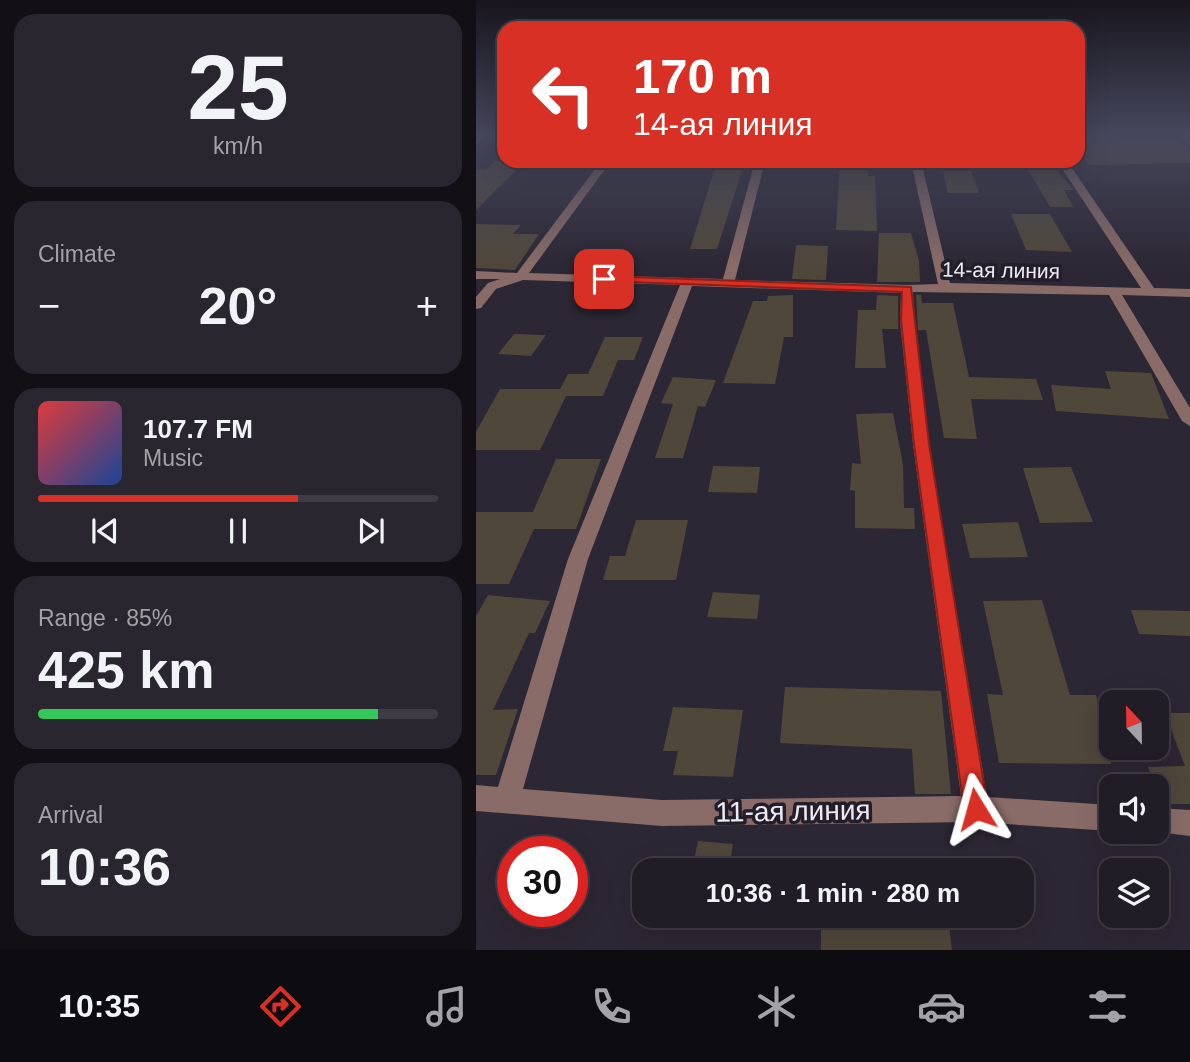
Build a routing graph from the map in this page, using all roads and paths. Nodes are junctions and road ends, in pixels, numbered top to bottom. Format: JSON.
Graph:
{"nodes":[{"id":1,"x":592,"y":179,"type":"edge"},
{"id":2,"x":755,"y":179,"type":"edge"},
{"id":3,"x":920,"y":179,"type":"edge"},
{"id":4,"x":1074,"y":179,"type":"edge"},
{"id":5,"x":476,"y":275,"type":"edge"},
{"id":6,"x":520,"y":277,"type":"junction"},
{"id":7,"x":688,"y":281,"type":"junction"},
{"id":8,"x":728,"y":282,"type":"junction"},
{"id":9,"x":945,"y":287,"type":"junction"},
{"id":10,"x":907,"y":289,"type":"junction"},
{"id":11,"x":1113,"y":291,"type":"junction"},
{"id":12,"x":1150,"y":292,"type":"junction"},
{"id":13,"x":1190,"y":293,"type":"edge"},
{"id":14,"x":476,"y":305,"type":"edge"},
{"id":15,"x":1190,"y":421,"type":"edge"},
{"id":16,"x":476,"y":798,"type":"edge"},
{"id":17,"x":507,"y":800,"type":"junction"},
{"id":18,"x":976,"y":809,"type":"junction"},
{"id":19,"x":1099,"y":817,"type":"edge"},
{"id":20,"x":1169,"y":822,"type":"edge"},
{"id":21,"x":1190,"y":823,"type":"edge"}],
"edges":[{"from":1,"to":6,"type":"street"},
{"from":2,"to":8,"type":"street"},
{"from":3,"to":9,"type":"street"},
{"from":4,"to":12,"type":"street"},
{"from":5,"to":6,"type":"street","name":"14-ая линия"},
{"from":6,"to":7,"type":"street","name":"14-ая линия"},
{"from":6,"to":14,"type":"street"},
{"from":7,"to":8,"type":"street","name":"14-ая линия"},
{"from":7,"to":17,"type":"street"},
{"from":8,"to":10,"type":"street","name":"14-ая линия"},
{"from":9,"to":10,"type":"street","name":"14-ая линия"},
{"from":9,"to":11,"type":"street","name":"14-ая линия"},
{"from":10,"to":18,"type":"street"},
{"from":11,"to":12,"type":"street","name":"14-ая линия"},
{"from":11,"to":15,"type":"street"},
{"from":12,"to":13,"type":"street","name":"14-ая линия"},
{"from":16,"to":17,"type":"street","name":"11-ая линия"},
{"from":17,"to":18,"type":"street","name":"11-ая линия"},
{"from":18,"to":19,"type":"street","name":"11-ая линия"},
{"from":20,"to":21,"type":"street"}]}
